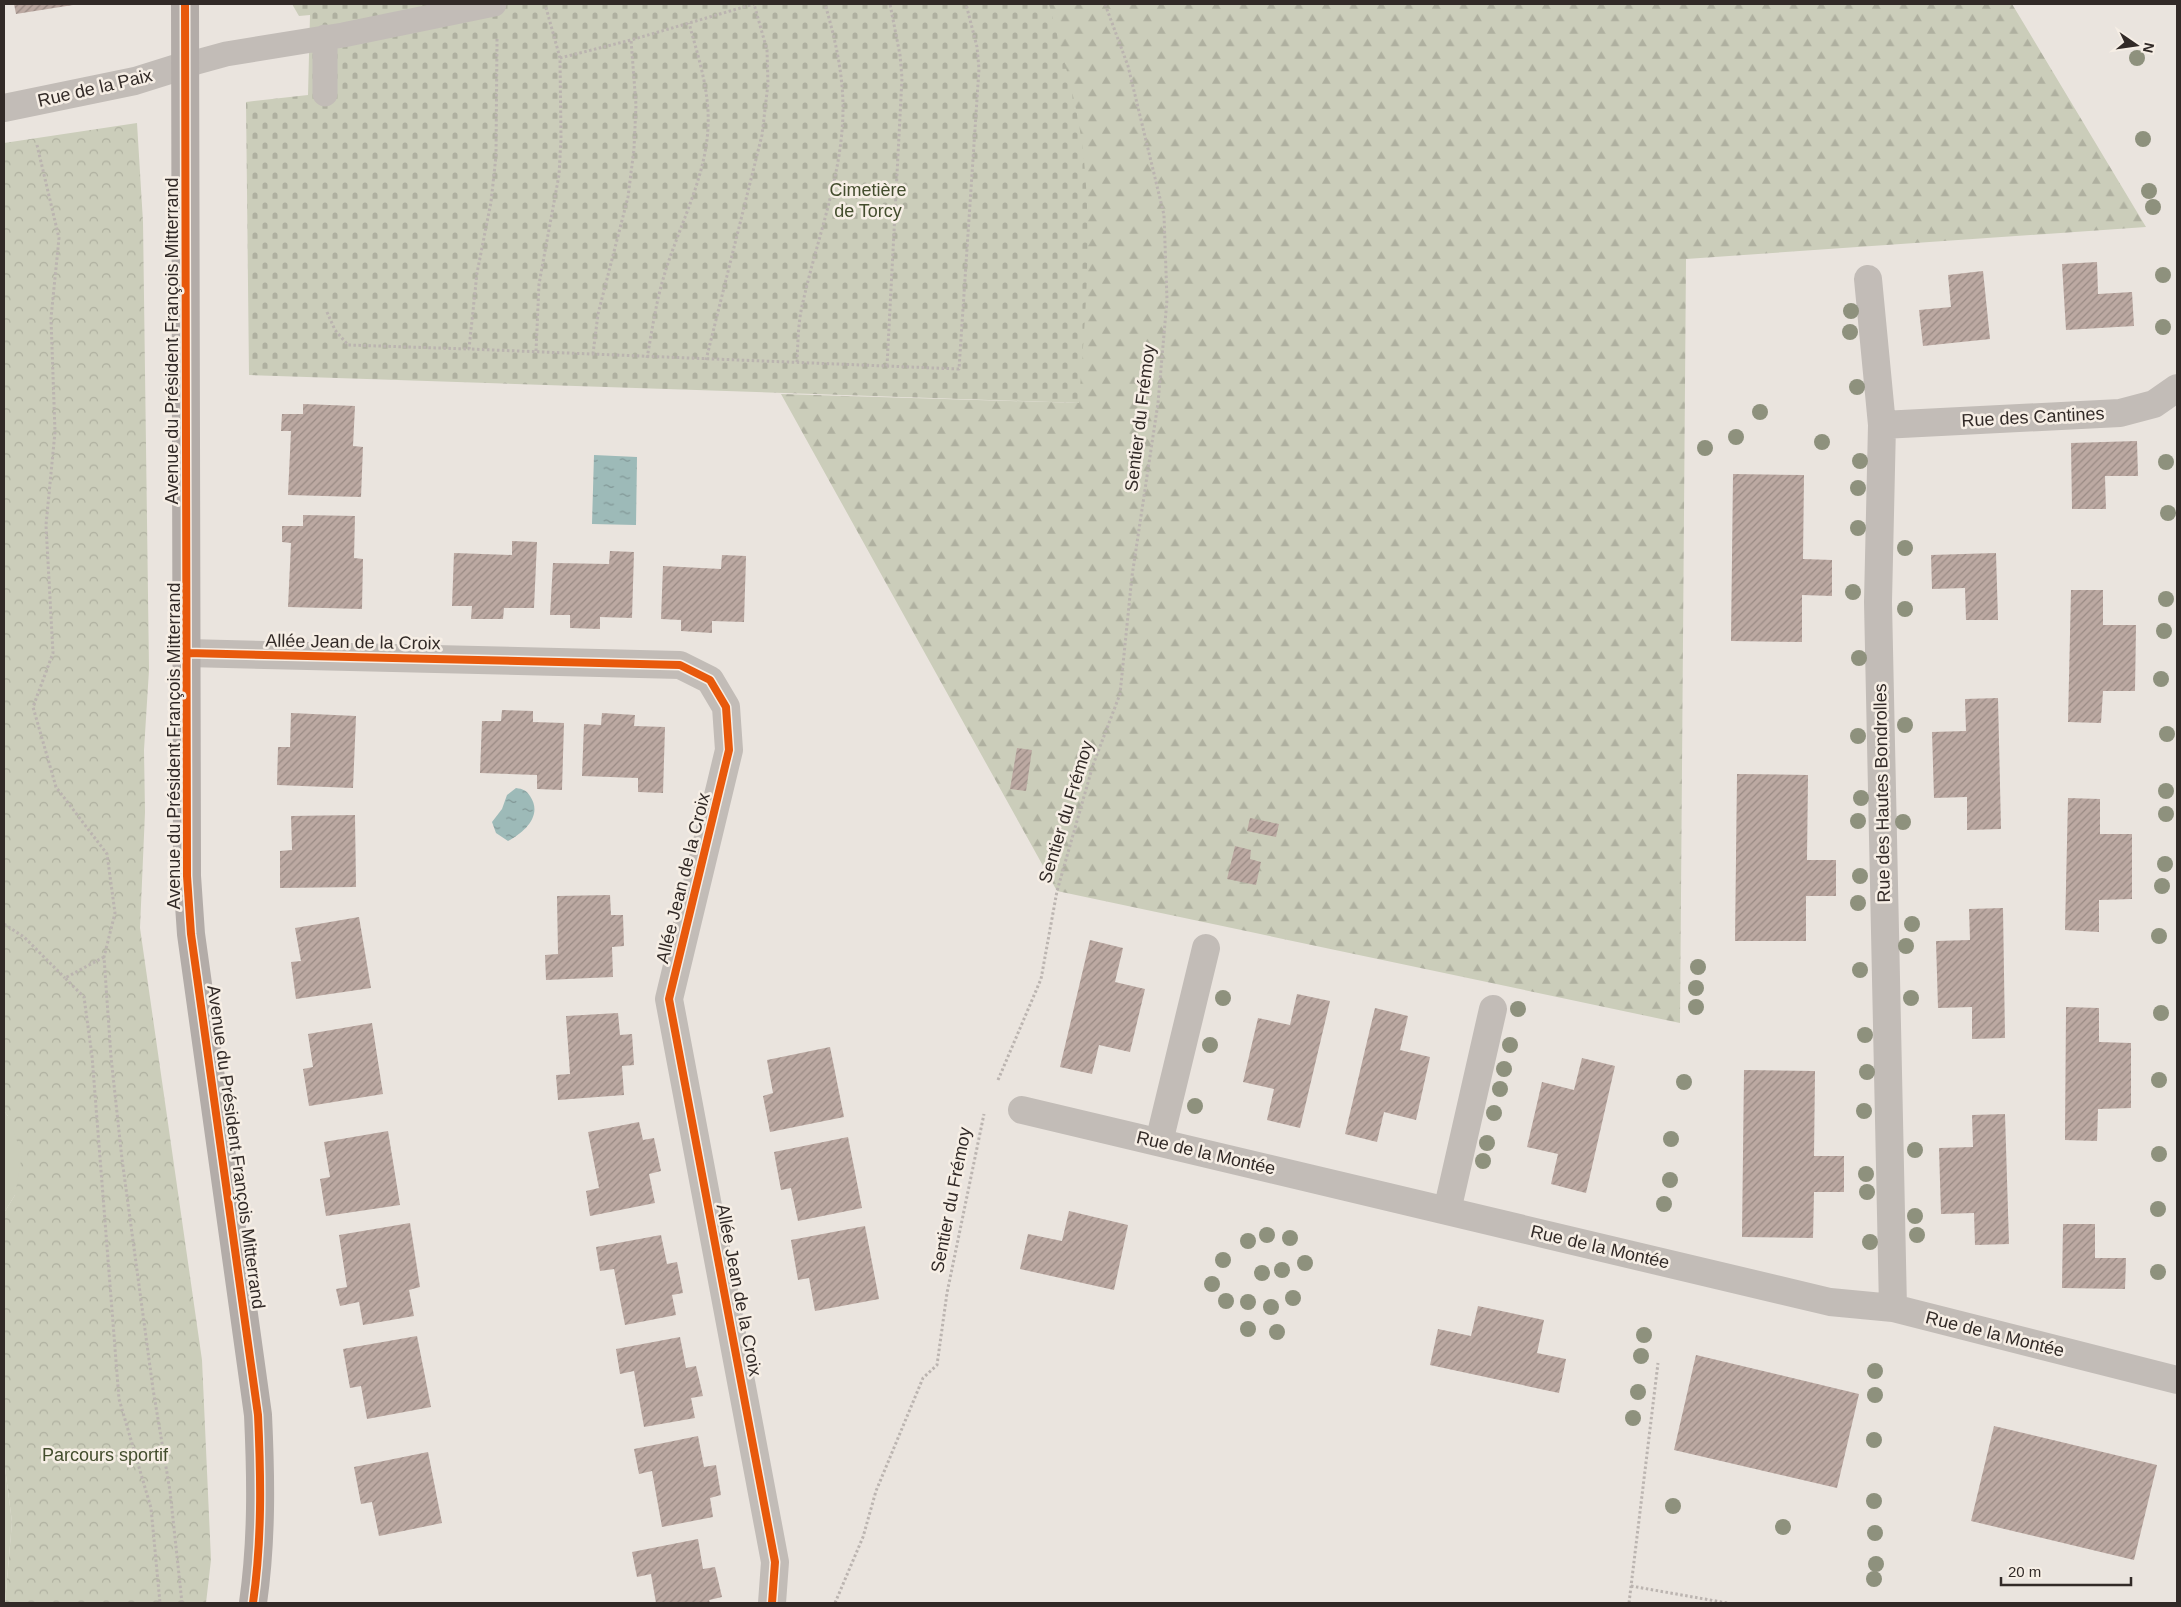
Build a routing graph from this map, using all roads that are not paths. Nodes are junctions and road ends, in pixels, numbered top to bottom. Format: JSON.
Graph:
{"nodes":[{"id":1,"x":185,"y":4,"type":"edge"},
{"id":2,"x":494,"y":4,"type":"edge"},
{"id":3,"x":325,"y":37,"type":"junction"},
{"id":4,"x":186,"y":65,"type":"junction"},
{"id":5,"x":325,"y":94,"type":"dead end"},
{"id":6,"x":4,"y":108,"type":"edge"},
{"id":7,"x":1868,"y":280,"type":"dead end"},
{"id":8,"x":2177,"y":388,"type":"edge"},
{"id":9,"x":1882,"y":425,"type":"junction"},
{"id":10,"x":188,"y":653,"type":"junction"},
{"id":11,"x":1206,"y":948,"type":"dead end"},
{"id":12,"x":1493,"y":1009,"type":"dead end"},
{"id":13,"x":1022,"y":1110,"type":"dead end"},
{"id":14,"x":1159,"y":1142,"type":"junction"},
{"id":15,"x":1447,"y":1210,"type":"junction"},
{"id":16,"x":1893,"y":1308,"type":"junction"},
{"id":17,"x":2177,"y":1380,"type":"edge"},
{"id":18,"x":253,"y":1603,"type":"edge"},
{"id":19,"x":772,"y":1603,"type":"edge"}],
"edges":[{"from":1,"to":4,"type":"street","name":"Avenue du Président François Mitterrand"},
{"from":2,"to":3,"type":"lane"},
{"from":3,"to":4,"type":"lane"},
{"from":3,"to":5,"type":"lane"},
{"from":4,"to":6,"type":"street","name":"Rue de la Paix"},
{"from":4,"to":10,"type":"street","name":"Avenue du Président François Mitterrand"},
{"from":7,"to":9,"type":"street","name":"Rue des Hautes Bondrolles"},
{"from":8,"to":9,"type":"street","name":"Rue des Cantines"},
{"from":9,"to":16,"type":"street","name":"Rue des Hautes Bondrolles"},
{"from":10,"to":18,"type":"street","name":"Avenue du Président François Mitterrand"},
{"from":10,"to":19,"type":"street","name":"Allée Jean de la Croix"},
{"from":11,"to":14,"type":"street"},
{"from":12,"to":15,"type":"street"},
{"from":13,"to":14,"type":"street","name":"Rue de la Montée"},
{"from":14,"to":15,"type":"street","name":"Rue de la Montée"},
{"from":15,"to":16,"type":"street","name":"Rue de la Montée"},
{"from":16,"to":17,"type":"street","name":"Rue de la Montée"}]}
